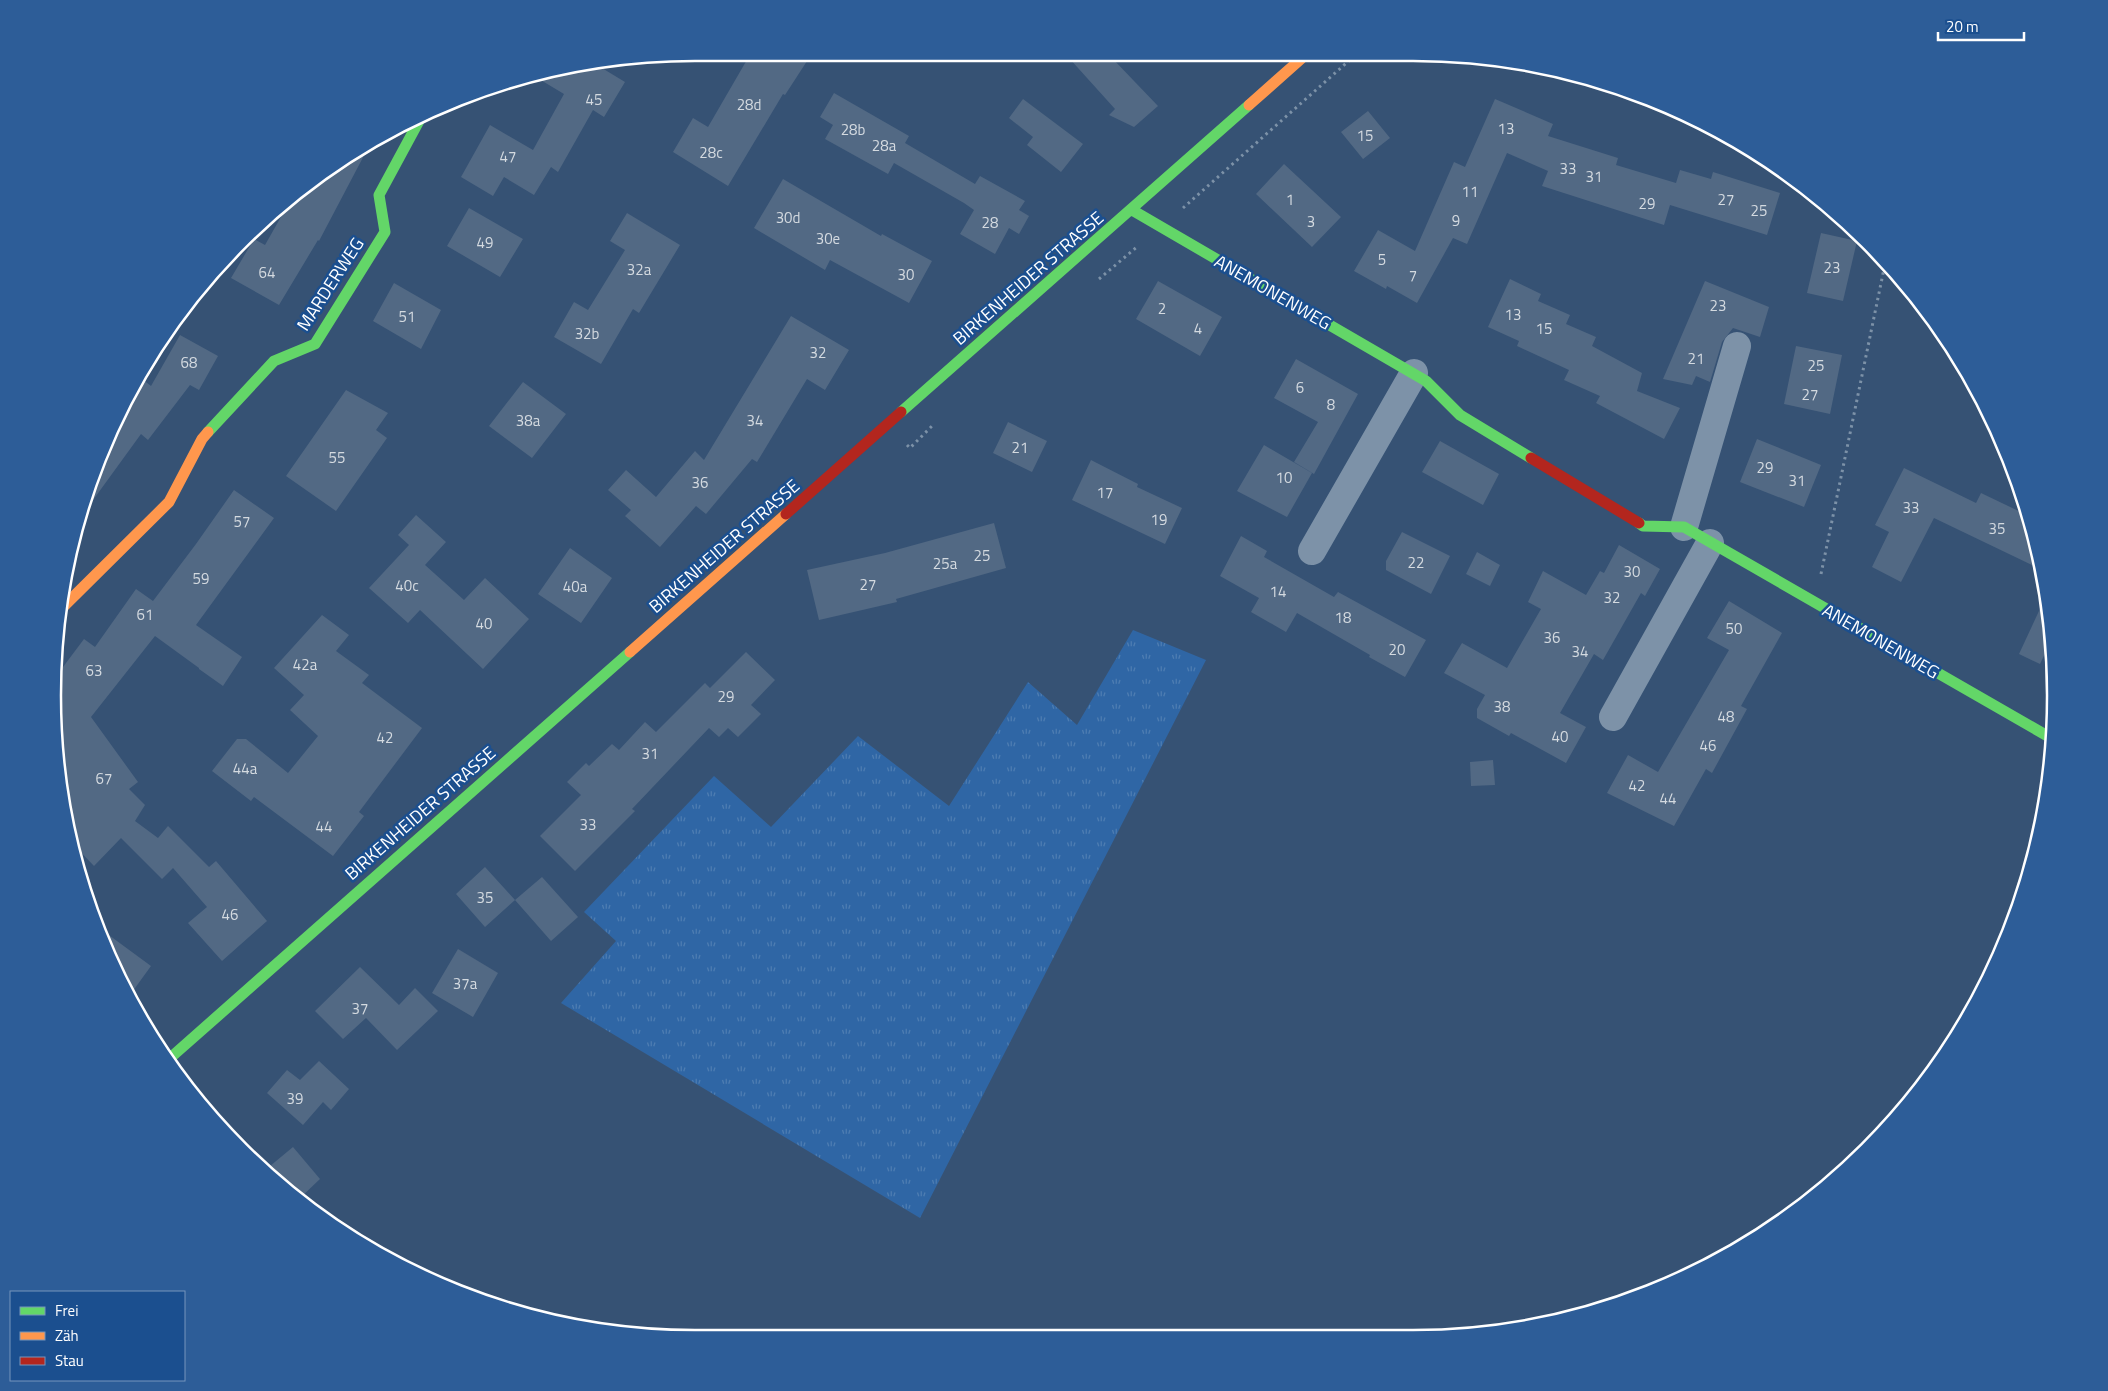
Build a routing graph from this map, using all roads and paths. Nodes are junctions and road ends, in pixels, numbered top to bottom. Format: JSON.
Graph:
{"nodes":[{"id":1,"x":1299,"y":61,"type":"edge"},
{"id":2,"x":416,"y":127,"type":"edge"},
{"id":3,"x":1132,"y":210,"type":"junction"},
{"id":4,"x":1884,"y":271,"type":"edge"},
{"id":5,"x":1737,"y":346,"type":"dead end"},
{"id":6,"x":1414,"y":373,"type":"junction"},
{"id":7,"x":1684,"y":527,"type":"junction"},
{"id":8,"x":1710,"y":543,"type":"junction"},
{"id":9,"x":1312,"y":551,"type":"dead end"},
{"id":10,"x":69,"y":602,"type":"edge"},
{"id":11,"x":1815,"y":604,"type":"junction"},
{"id":12,"x":1612,"y":717,"type":"dead end"},
{"id":13,"x":2045,"y":735,"type":"edge"},
{"id":14,"x":173,"y":1055,"type":"edge"}],
"edges":[{"from":1,"to":3,"type":"street","name":"BIRKENHEIDER STRASSE"},
{"from":2,"to":10,"type":"street","name":"MARDERWEG"},
{"from":3,"to":6,"type":"street","name":"ANEMONENWEG"},
{"from":3,"to":14,"type":"street","name":"BIRKENHEIDER STRASSE"},
{"from":4,"to":11,"type":"path"},
{"from":5,"to":7,"type":"street"},
{"from":6,"to":7,"type":"street","name":"ANEMONENWEG"},
{"from":6,"to":9,"type":"street"},
{"from":7,"to":8,"type":"street","name":"ANEMONENWEG"},
{"from":8,"to":11,"type":"street","name":"ANEMONENWEG"},
{"from":8,"to":12,"type":"street"},
{"from":11,"to":13,"type":"street","name":"ANEMONENWEG"}]}
